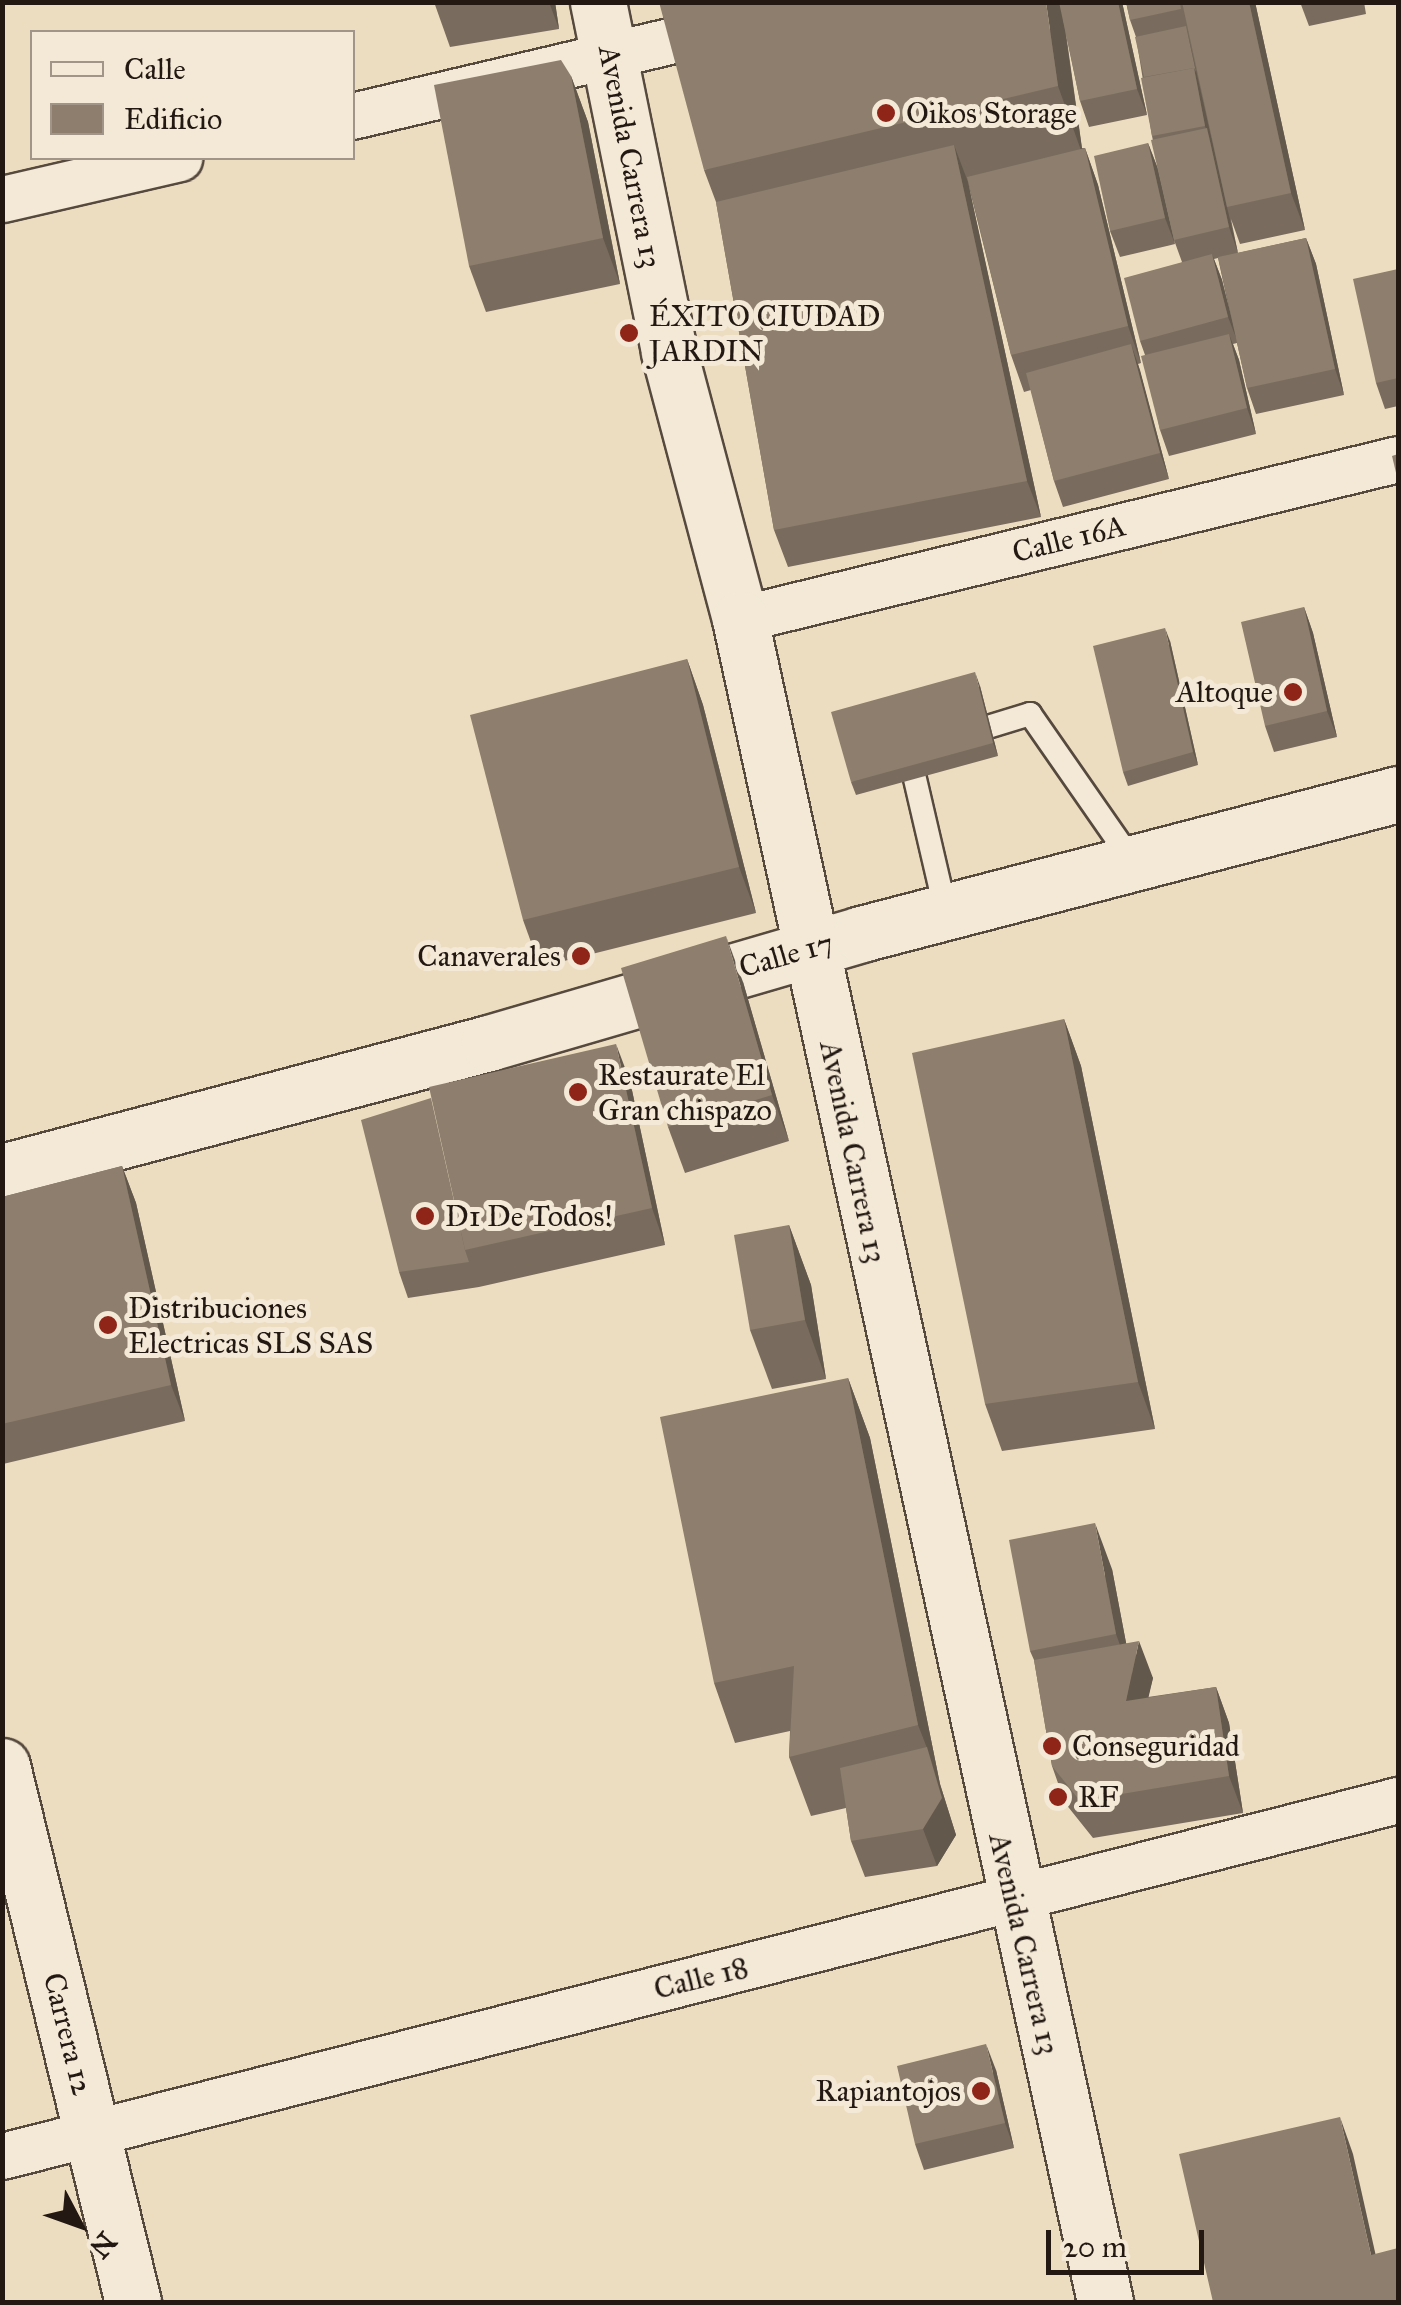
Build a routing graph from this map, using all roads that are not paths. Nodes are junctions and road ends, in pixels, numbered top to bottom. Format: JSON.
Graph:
{"nodes":[{"id":1,"x":598,"y":2,"type":"edge"},
{"id":2,"x":834,"y":2,"type":"edge"},
{"id":3,"x":610,"y":55,"type":"junction"},
{"id":4,"x":355,"y":115,"type":"edge"},
{"id":5,"x":170,"y":160,"type":"edge"},
{"id":6,"x":2,"y":199,"type":"edge"},
{"id":7,"x":1398,"y":459,"type":"edge"},
{"id":8,"x":740,"y":619,"type":"junction"},
{"id":9,"x":991,"y":726,"type":"edge"},
{"id":10,"x":915,"y":779,"type":"edge"},
{"id":11,"x":1398,"y":794,"type":"edge"},
{"id":12,"x":1134,"y":863,"type":"junction"},
{"id":13,"x":946,"y":912,"type":"junction"},
{"id":14,"x":810,"y":948,"type":"junction"},
{"id":15,"x":2,"y":1172,"type":"edge"},
{"id":16,"x":2,"y":1766,"type":"edge"},
{"id":17,"x":1398,"y":1800,"type":"edge"},
{"id":18,"x":1012,"y":1898,"type":"junction"},
{"id":19,"x":92,"y":2133,"type":"junction"},
{"id":20,"x":2,"y":2156,"type":"edge"},
{"id":21,"x":133,"y":2302,"type":"edge"},
{"id":22,"x":1105,"y":2302,"type":"edge"}],
"edges":[{"from":1,"to":3,"type":"street","name":"Avenida Carrera 13"},
{"from":2,"to":3,"type":"street"},
{"from":3,"to":4,"type":"street"},
{"from":3,"to":8,"type":"street","name":"Avenida Carrera 13"},
{"from":5,"to":6,"type":"street"},
{"from":7,"to":8,"type":"street","name":"Calle 16A"},
{"from":8,"to":14,"type":"street","name":"Avenida Carrera 13"},
{"from":9,"to":12,"type":"lane"},
{"from":10,"to":13,"type":"lane"},
{"from":11,"to":12,"type":"street","name":"Calle 17"},
{"from":12,"to":13,"type":"street","name":"Calle 17"},
{"from":13,"to":14,"type":"street","name":"Calle 17"},
{"from":14,"to":15,"type":"street","name":"Calle 17"},
{"from":14,"to":18,"type":"street","name":"Avenida Carrera 13"},
{"from":16,"to":19,"type":"street","name":"Carrera 12"},
{"from":17,"to":18,"type":"street","name":"Calle 18"},
{"from":18,"to":19,"type":"street","name":"Calle 18"},
{"from":18,"to":22,"type":"street","name":"Avenida Carrera 13"},
{"from":19,"to":20,"type":"street","name":"Calle 18"},
{"from":19,"to":21,"type":"street","name":"Carrera 12"}]}
